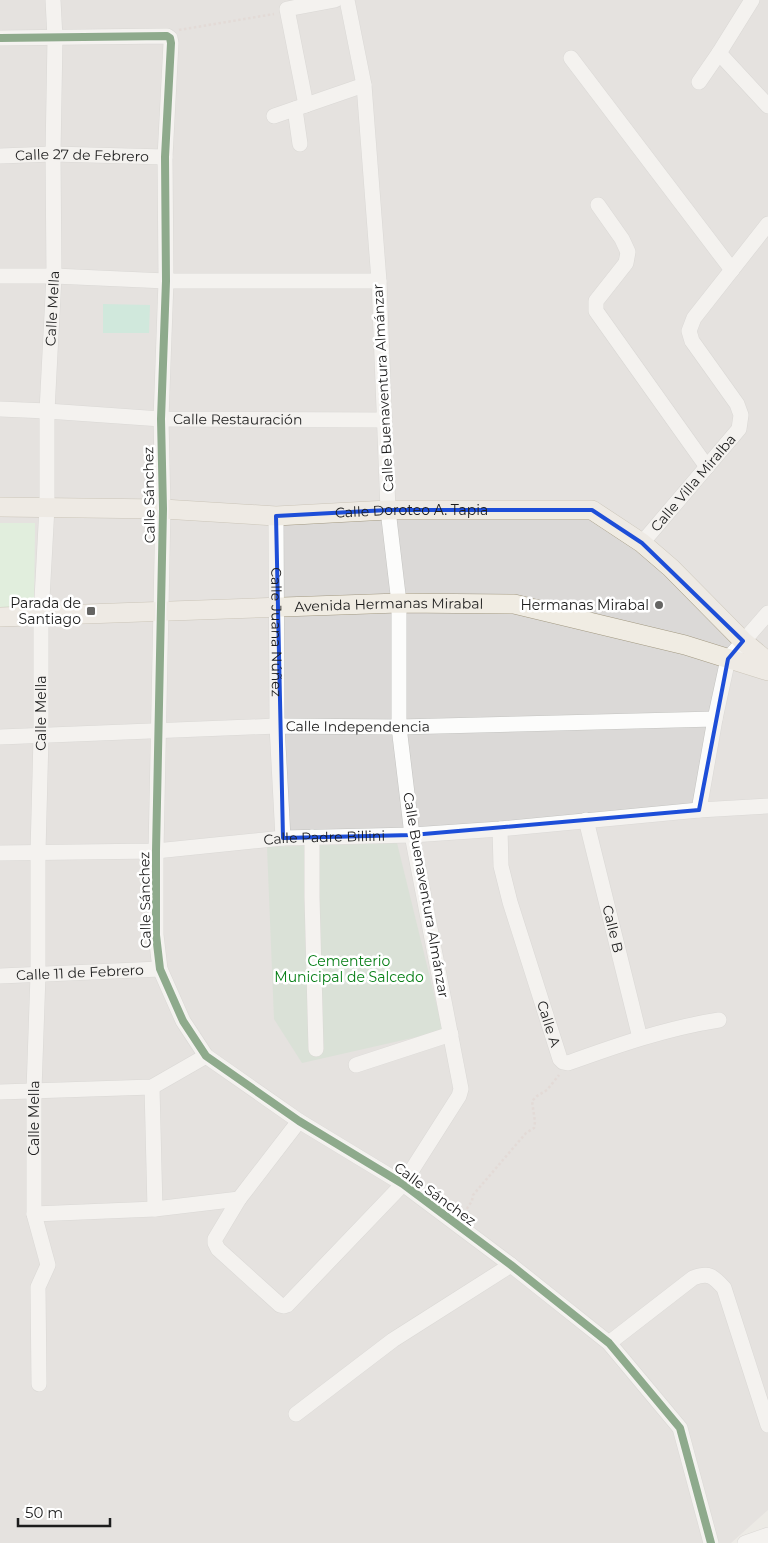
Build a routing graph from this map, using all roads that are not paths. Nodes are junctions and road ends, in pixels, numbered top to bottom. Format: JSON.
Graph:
{"nodes":[{"id":1,"x":53,"y":0,"type":"edge"},
{"id":2,"x":335,"y":0,"type":"edge"},
{"id":3,"x":347,"y":0,"type":"edge"},
{"id":4,"x":752,"y":0,"type":"edge"},
{"id":5,"x":0,"y":38,"type":"edge"},
{"id":6,"x":54,"y":38,"type":"junction"},
{"id":7,"x":719,"y":54,"type":"junction"},
{"id":8,"x":571,"y":58,"type":"dead end"},
{"id":9,"x":699,"y":82,"type":"dead end"},
{"id":10,"x":364,"y":85,"type":"junction"},
{"id":11,"x":768,"y":106,"type":"edge"},
{"id":12,"x":300,"y":107,"type":"junction"},
{"id":13,"x":274,"y":116,"type":"dead end"},
{"id":14,"x":300,"y":144,"type":"dead end"},
{"id":15,"x":53,"y":154,"type":"junction"},
{"id":16,"x":0,"y":156,"type":"edge"},
{"id":17,"x":165,"y":157,"type":"junction"},
{"id":18,"x":598,"y":205,"type":"dead end"},
{"id":19,"x":768,"y":224,"type":"edge"},
{"id":20,"x":732,"y":270,"type":"junction"},
{"id":21,"x":0,"y":276,"type":"edge"},
{"id":22,"x":54,"y":276,"type":"junction"},
{"id":23,"x":166,"y":281,"type":"junction"},
{"id":24,"x":379,"y":281,"type":"junction"},
{"id":25,"x":0,"y":409,"type":"edge"},
{"id":26,"x":47,"y":411,"type":"junction"},
{"id":27,"x":161,"y":419,"type":"junction"},
{"id":28,"x":385,"y":420,"type":"junction"},
{"id":29,"x":707,"y":467,"type":"junction"},
{"id":30,"x":0,"y":507,"type":"edge"},
{"id":31,"x":47,"y":507,"type":"junction"},
{"id":32,"x":163,"y":509,"type":"junction"},
{"id":33,"x":388,"y":510,"type":"junction"},
{"id":34,"x":276,"y":516,"type":"junction"},
{"id":35,"x":642,"y":543,"type":"junction"},
{"id":36,"x":399,"y":603,"type":"junction"},
{"id":37,"x":276,"y":607,"type":"junction"},
{"id":38,"x":162,"y":611,"type":"junction"},
{"id":39,"x":768,"y":613,"type":"edge"},
{"id":40,"x":0,"y":617,"type":"edge"},
{"id":41,"x":41,"y":617,"type":"junction"},
{"id":42,"x":743,"y":641,"type":"junction"},
{"id":43,"x":728,"y":658,"type":"junction"},
{"id":44,"x":768,"y":662,"type":"edge"},
{"id":45,"x":768,"y":671,"type":"edge"},
{"id":46,"x":715,"y":718,"type":"junction"},
{"id":47,"x":277,"y":726,"type":"junction"},
{"id":48,"x":399,"y":727,"type":"junction"},
{"id":49,"x":158,"y":731,"type":"junction"},
{"id":50,"x":0,"y":737,"type":"edge"},
{"id":51,"x":41,"y":737,"type":"junction"},
{"id":52,"x":768,"y":806,"type":"edge"},
{"id":53,"x":699,"y":810,"type":"junction"},
{"id":54,"x":586,"y":820,"type":"junction"},
{"id":55,"x":500,"y":828,"type":"junction"},
{"id":56,"x":412,"y":835,"type":"junction"},
{"id":57,"x":312,"y":837,"type":"junction"},
{"id":58,"x":283,"y":838,"type":"junction"},
{"id":59,"x":156,"y":850,"type":"junction"},
{"id":60,"x":38,"y":852,"type":"junction"},
{"id":61,"x":0,"y":853,"type":"edge"},
{"id":62,"x":160,"y":969,"type":"junction"},
{"id":63,"x":38,"y":975,"type":"junction"},
{"id":64,"x":0,"y":976,"type":"edge"},
{"id":65,"x":719,"y":1020,"type":"dead end"},
{"id":66,"x":451,"y":1034,"type":"junction"},
{"id":67,"x":640,"y":1038,"type":"junction"},
{"id":68,"x":316,"y":1049,"type":"dead end"},
{"id":69,"x":206,"y":1056,"type":"junction"},
{"id":70,"x":356,"y":1065,"type":"dead end"},
{"id":71,"x":152,"y":1087,"type":"junction"},
{"id":72,"x":34,"y":1090,"type":"junction"},
{"id":73,"x":0,"y":1092,"type":"edge"},
{"id":74,"x":299,"y":1121,"type":"junction"},
{"id":75,"x":403,"y":1184,"type":"junction"},
{"id":76,"x":240,"y":1200,"type":"junction"},
{"id":77,"x":155,"y":1209,"type":"junction"},
{"id":78,"x":34,"y":1214,"type":"junction"},
{"id":79,"x":511,"y":1265,"type":"junction"},
{"id":80,"x":609,"y":1343,"type":"junction"},
{"id":81,"x":39,"y":1384,"type":"dead end"},
{"id":82,"x":296,"y":1414,"type":"dead end"},
{"id":83,"x":768,"y":1425,"type":"edge"},
{"id":84,"x":768,"y":1535,"type":"edge"},
{"id":85,"x":711,"y":1543,"type":"edge"},
{"id":86,"x":745,"y":1543,"type":"edge"}],
"edges":[{"from":1,"to":6,"type":"street","name":"Calle Mella"},
{"from":2,"to":12,"type":"street"},
{"from":3,"to":10,"type":"street","name":"Calle Buenaventura Almánzar"},
{"from":4,"to":7,"type":"street"},
{"from":5,"to":6,"type":"street"},
{"from":6,"to":15,"type":"street","name":"Calle Mella"},
{"from":6,"to":17,"type":"street","name":"Calle Sánchez"},
{"from":7,"to":9,"type":"street"},
{"from":7,"to":11,"type":"street"},
{"from":8,"to":20,"type":"street"},
{"from":10,"to":12,"type":"street"},
{"from":10,"to":24,"type":"street","name":"Calle Buenaventura Almánzar"},
{"from":12,"to":13,"type":"street"},
{"from":12,"to":14,"type":"street"},
{"from":15,"to":16,"type":"street","name":"Calle 27 de Febrero"},
{"from":15,"to":17,"type":"street","name":"Calle 27 de Febrero"},
{"from":15,"to":22,"type":"street","name":"Calle Mella"},
{"from":17,"to":23,"type":"street","name":"Calle Sánchez"},
{"from":18,"to":29,"type":"street"},
{"from":19,"to":20,"type":"street","name":"Calle Villa Miralba"},
{"from":20,"to":29,"type":"street","name":"Calle Villa Miralba"},
{"from":21,"to":22,"type":"street"},
{"from":22,"to":23,"type":"street"},
{"from":22,"to":26,"type":"street","name":"Calle Mella"},
{"from":23,"to":24,"type":"street"},
{"from":23,"to":27,"type":"street","name":"Calle Sánchez"},
{"from":24,"to":28,"type":"street","name":"Calle Buenaventura Almánzar"},
{"from":25,"to":26,"type":"street","name":"Calle Restauración"},
{"from":26,"to":27,"type":"street","name":"Calle Restauración"},
{"from":26,"to":31,"type":"street","name":"Calle Mella"},
{"from":27,"to":28,"type":"street","name":"Calle Restauración"},
{"from":27,"to":32,"type":"street","name":"Calle Sánchez"},
{"from":28,"to":33,"type":"street","name":"Calle Buenaventura Almánzar"},
{"from":29,"to":35,"type":"street","name":"Calle Villa Miralba"},
{"from":30,"to":31,"type":"main road","name":"Calle Doroteo A. Tapia"},
{"from":31,"to":32,"type":"main road","name":"Calle Doroteo A. Tapia"},
{"from":31,"to":41,"type":"street","name":"Calle Mella"},
{"from":32,"to":34,"type":"main road","name":"Calle Doroteo A. Tapia"},
{"from":32,"to":38,"type":"street","name":"Calle Sánchez"},
{"from":33,"to":34,"type":"main road","name":"Calle Doroteo A. Tapia"},
{"from":33,"to":35,"type":"main road","name":"Calle Doroteo A. Tapia"},
{"from":33,"to":36,"type":"street","name":"Calle Buenaventura Almánzar"},
{"from":34,"to":37,"type":"street","name":"Calle Juana Núñez"},
{"from":35,"to":42,"type":"main road","name":"Calle Doroteo A. Tapia"},
{"from":36,"to":37,"type":"main road","name":"Avenida Hermanas Mirabal"},
{"from":36,"to":43,"type":"main road","name":"Avenida Hermanas Mirabal"},
{"from":36,"to":48,"type":"street","name":"Calle Buenaventura Almánzar"},
{"from":37,"to":38,"type":"main road","name":"Avenida Hermanas Mirabal"},
{"from":37,"to":47,"type":"street","name":"Calle Juana Núñez"},
{"from":38,"to":41,"type":"main road","name":"Avenida Hermanas Mirabal"},
{"from":38,"to":49,"type":"street","name":"Calle Sánchez"},
{"from":39,"to":42,"type":"street"},
{"from":40,"to":41,"type":"main road","name":"Avenida Hermanas Mirabal"},
{"from":41,"to":51,"type":"street","name":"Calle Mella"},
{"from":42,"to":43,"type":"street"},
{"from":42,"to":44,"type":"main road","name":"Calle Doroteo A. Tapia"},
{"from":43,"to":45,"type":"main road","name":"Avenida Hermanas Mirabal"},
{"from":43,"to":46,"type":"street"},
{"from":46,"to":48,"type":"street","name":"Calle Independencia"},
{"from":46,"to":53,"type":"street"},
{"from":47,"to":48,"type":"street","name":"Calle Independencia"},
{"from":47,"to":49,"type":"street","name":"Calle Independencia"},
{"from":47,"to":58,"type":"street","name":"Calle Juana Núñez"},
{"from":48,"to":56,"type":"street","name":"Calle Buenaventura Almánzar"},
{"from":49,"to":51,"type":"street","name":"Calle Independencia"},
{"from":49,"to":59,"type":"street","name":"Calle Sánchez"},
{"from":50,"to":51,"type":"street","name":"Calle Independencia"},
{"from":51,"to":60,"type":"street","name":"Calle Mella"},
{"from":52,"to":53,"type":"street","name":"Calle Padre Billini"},
{"from":53,"to":54,"type":"street","name":"Calle Padre Billini"},
{"from":54,"to":55,"type":"street","name":"Calle Padre Billini"},
{"from":54,"to":67,"type":"street","name":"Calle B"},
{"from":55,"to":56,"type":"street","name":"Calle Padre Billini"},
{"from":55,"to":67,"type":"street","name":"Calle A"},
{"from":56,"to":57,"type":"street","name":"Calle Padre Billini"},
{"from":56,"to":66,"type":"street","name":"Calle Buenaventura Almánzar"},
{"from":57,"to":58,"type":"street","name":"Calle Padre Billini"},
{"from":57,"to":68,"type":"street"},
{"from":58,"to":59,"type":"street","name":"Calle Padre Billini"},
{"from":59,"to":60,"type":"street","name":"Calle Padre Billini"},
{"from":59,"to":62,"type":"street","name":"Calle Sánchez"},
{"from":60,"to":61,"type":"street","name":"Calle Padre Billini"},
{"from":60,"to":63,"type":"street","name":"Calle Mella"},
{"from":62,"to":63,"type":"street","name":"Calle 11 de Febrero"},
{"from":62,"to":69,"type":"street","name":"Calle Sánchez"},
{"from":63,"to":64,"type":"street","name":"Calle 11 de Febrero"},
{"from":63,"to":72,"type":"street","name":"Calle Mella"},
{"from":65,"to":67,"type":"street","name":"Calle A"},
{"from":66,"to":70,"type":"street"},
{"from":66,"to":75,"type":"street","name":"Calle Buenaventura Almánzar"},
{"from":69,"to":71,"type":"street"},
{"from":69,"to":74,"type":"street","name":"Calle Sánchez"},
{"from":71,"to":72,"type":"street"},
{"from":71,"to":77,"type":"street"},
{"from":72,"to":73,"type":"street"},
{"from":72,"to":78,"type":"street","name":"Calle Mella"},
{"from":74,"to":75,"type":"street","name":"Calle Sánchez"},
{"from":74,"to":76,"type":"street"},
{"from":75,"to":76,"type":"street","name":"Calle Buenaventura Almánzar"},
{"from":75,"to":79,"type":"street","name":"Calle Sánchez"},
{"from":76,"to":77,"type":"street"},
{"from":77,"to":78,"type":"street"},
{"from":78,"to":81,"type":"street","name":"Calle Mella"},
{"from":79,"to":80,"type":"street","name":"Calle Sánchez"},
{"from":79,"to":82,"type":"street"},
{"from":80,"to":83,"type":"street"},
{"from":80,"to":85,"type":"street","name":"Calle Sánchez"},
{"from":84,"to":86,"type":"street"}]}
